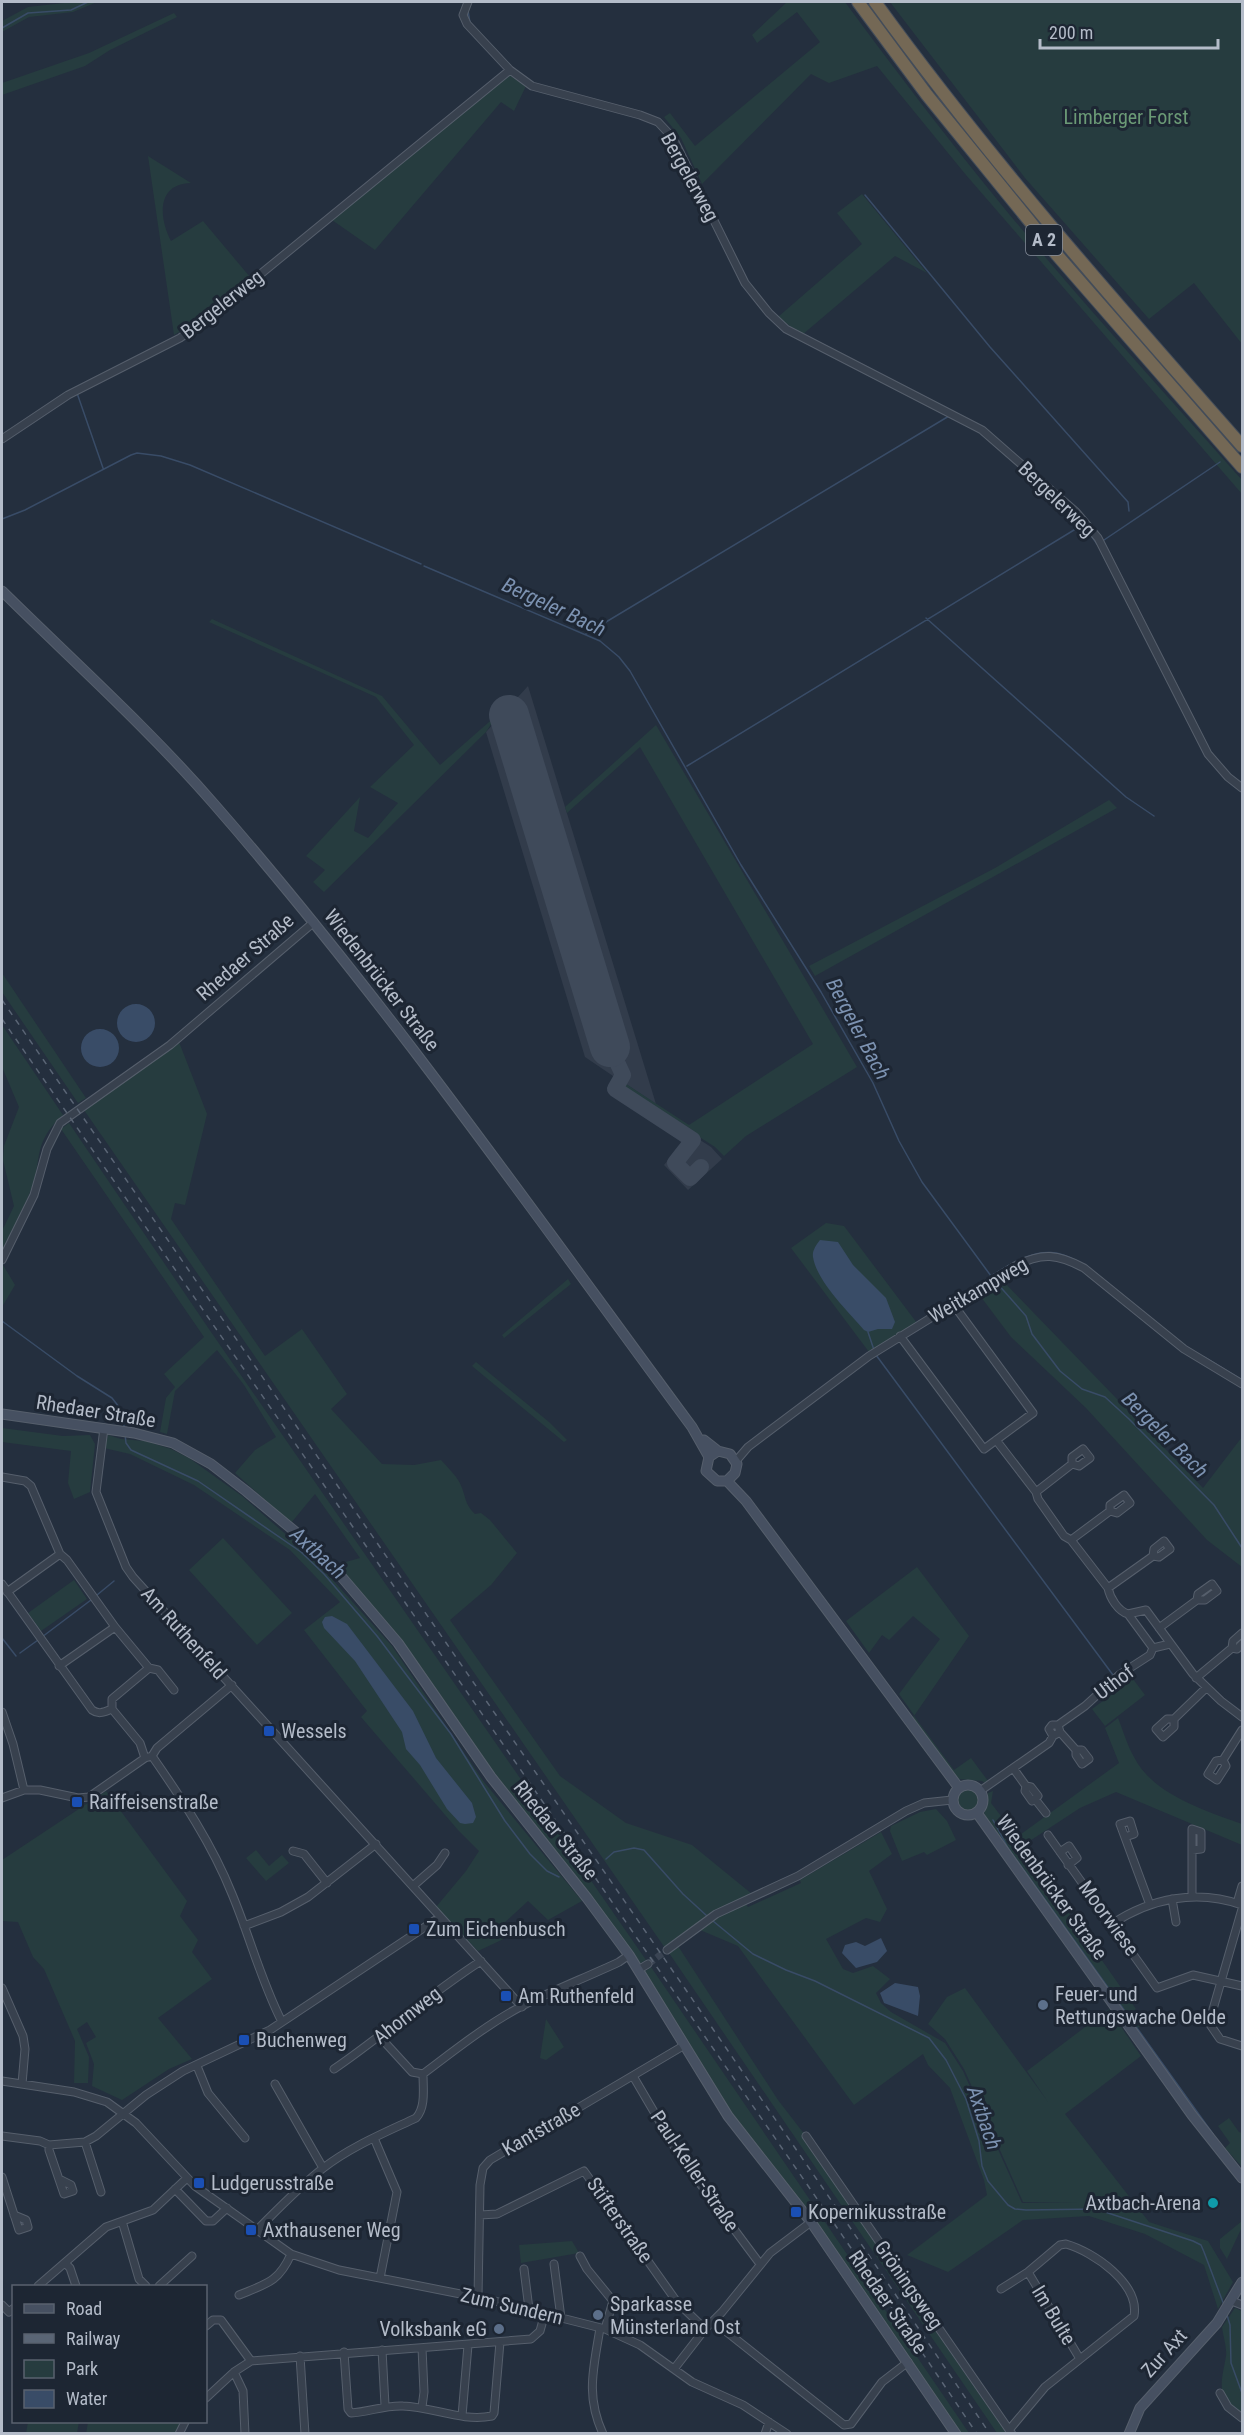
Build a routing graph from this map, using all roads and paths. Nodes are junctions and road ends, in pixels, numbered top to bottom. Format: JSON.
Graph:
{"nodes":[{"id":1,"x":468,"y":2,"type":"edge"},
{"id":2,"x":858,"y":2,"type":"edge"},
{"id":3,"x":876,"y":2,"type":"edge"},
{"id":4,"x":510,"y":70,"type":"junction"},
{"id":5,"x":2,"y":439,"type":"edge"},
{"id":6,"x":1242,"y":446,"type":"edge"},
{"id":7,"x":1242,"y":467,"type":"edge"},
{"id":8,"x":2,"y":591,"type":"edge"},
{"id":9,"x":1242,"y":788,"type":"edge"},
{"id":10,"x":314,"y":922,"type":"junction"},
{"id":11,"x":2,"y":1260,"type":"edge"},
{"id":12,"x":953,"y":1304,"type":"junction"},
{"id":13,"x":900,"y":1336,"type":"junction"},
{"id":14,"x":1242,"y":1384,"type":"edge"},
{"id":15,"x":2,"y":1414,"type":"edge"},
{"id":16,"x":692,"y":1427,"type":"junction"},
{"id":17,"x":104,"y":1428,"type":"junction"},
{"id":18,"x":996,"y":1440,"type":"junction"},
{"id":19,"x":718,"y":1452,"type":"junction"},
{"id":20,"x":709,"y":1457,"type":"junction"},
{"id":21,"x":733,"y":1458,"type":"junction"},
{"id":22,"x":1072,"y":1464,"type":"dead end"},
{"id":23,"x":2,"y":1477,"type":"edge"},
{"id":24,"x":730,"y":1479,"type":"junction"},
{"id":25,"x":1036,"y":1491,"type":"junction"},
{"id":26,"x":1110,"y":1511,"type":"dead end"},
{"id":27,"x":1071,"y":1540,"type":"junction"},
{"id":28,"x":60,"y":1554,"type":"junction"},
{"id":29,"x":1153,"y":1556,"type":"dead end"},
{"id":30,"x":2,"y":1584,"type":"edge"},
{"id":31,"x":1108,"y":1588,"type":"junction"},
{"id":32,"x":7,"y":1592,"type":"junction"},
{"id":33,"x":1197,"y":1600,"type":"dead end"},
{"id":34,"x":1128,"y":1614,"type":"junction"},
{"id":35,"x":115,"y":1627,"type":"junction"},
{"id":36,"x":1159,"y":1628,"type":"junction"},
{"id":37,"x":1242,"y":1633,"type":"edge"},
{"id":38,"x":1170,"y":1644,"type":"junction"},
{"id":39,"x":1242,"y":1644,"type":"edge"},
{"id":40,"x":1153,"y":1648,"type":"junction"},
{"id":41,"x":1232,"y":1648,"type":"junction"},
{"id":42,"x":59,"y":1666,"type":"junction"},
{"id":43,"x":149,"y":1668,"type":"junction"},
{"id":44,"x":1196,"y":1678,"type":"junction"},
{"id":45,"x":232,"y":1685,"type":"junction"},
{"id":46,"x":1206,"y":1688,"type":"junction"},
{"id":47,"x":174,"y":1690,"type":"dead end"},
{"id":48,"x":112,"y":1708,"type":"junction"},
{"id":49,"x":2,"y":1712,"type":"edge"},
{"id":50,"x":1242,"y":1717,"type":"edge"},
{"id":51,"x":1174,"y":1719,"type":"dead end"},
{"id":52,"x":1242,"y":1730,"type":"edge"},
{"id":53,"x":1057,"y":1731,"type":"junction"},
{"id":54,"x":140,"y":1743,"type":"junction"},
{"id":55,"x":1076,"y":1750,"type":"dead end"},
{"id":56,"x":151,"y":1754,"type":"junction"},
{"id":57,"x":1223,"y":1760,"type":"dead end"},
{"id":58,"x":1013,"y":1768,"type":"junction"},
{"id":59,"x":958,"y":1788,"type":"junction"},
{"id":60,"x":24,"y":1790,"type":"junction"},
{"id":61,"x":980,"y":1791,"type":"junction"},
{"id":62,"x":2,"y":1798,"type":"edge"},
{"id":63,"x":952,"y":1800,"type":"junction"},
{"id":64,"x":977,"y":1813,"type":"junction"},
{"id":65,"x":1046,"y":1813,"type":"dead end"},
{"id":66,"x":1048,"y":1835,"type":"dead end"},
{"id":67,"x":1125,"y":1837,"type":"dead end"},
{"id":68,"x":376,"y":1844,"type":"junction"},
{"id":69,"x":1192,"y":1850,"type":"dead end"},
{"id":70,"x":293,"y":1851,"type":"dead end"},
{"id":71,"x":1059,"y":1852,"type":"junction"},
{"id":72,"x":444,"y":1853,"type":"dead end"},
{"id":73,"x":1068,"y":1865,"type":"junction"},
{"id":74,"x":327,"y":1883,"type":"junction"},
{"id":75,"x":413,"y":1886,"type":"junction"},
{"id":76,"x":1242,"y":1886,"type":"edge"},
{"id":77,"x":1192,"y":1897,"type":"junction"},
{"id":78,"x":1172,"y":1899,"type":"junction"},
{"id":79,"x":1149,"y":1905,"type":"junction"},
{"id":80,"x":1241,"y":1905,"type":"edge"},
{"id":81,"x":440,"y":1917,"type":"junction"},
{"id":82,"x":1176,"y":1922,"type":"dead end"},
{"id":83,"x":1112,"y":1924,"type":"junction"},
{"id":84,"x":244,"y":1926,"type":"junction"},
{"id":85,"x":667,"y":1950,"type":"tunnel mouth"},
{"id":86,"x":629,"y":1955,"type":"junction"},
{"id":87,"x":481,"y":1961,"type":"junction"},
{"id":88,"x":648,"y":1964,"type":"tunnel mouth"},
{"id":89,"x":638,"y":1970,"type":"junction"},
{"id":90,"x":1222,"y":1980,"type":"junction"},
{"id":91,"x":1242,"y":1986,"type":"edge"},
{"id":92,"x":2,"y":1988,"type":"edge"},
{"id":93,"x":522,"y":2007,"type":"junction"},
{"id":94,"x":282,"y":2022,"type":"junction"},
{"id":95,"x":380,"y":2037,"type":"junction"},
{"id":96,"x":683,"y":2046,"type":"junction"},
{"id":97,"x":1242,"y":2046,"type":"edge"},
{"id":98,"x":196,"y":2066,"type":"junction"},
{"id":99,"x":334,"y":2069,"type":"dead end"},
{"id":100,"x":423,"y":2074,"type":"junction"},
{"id":101,"x":633,"y":2076,"type":"junction"},
{"id":102,"x":2,"y":2081,"type":"edge"},
{"id":103,"x":22,"y":2084,"type":"junction"},
{"id":104,"x":275,"y":2084,"type":"dead end"},
{"id":105,"x":125,"y":2113,"type":"junction"},
{"id":106,"x":2,"y":2136,"type":"edge"},
{"id":107,"x":806,"y":2136,"type":"dead end"},
{"id":108,"x":245,"y":2138,"type":"dead end"},
{"id":109,"x":374,"y":2138,"type":"junction"},
{"id":110,"x":85,"y":2142,"type":"junction"},
{"id":111,"x":49,"y":2145,"type":"junction"},
{"id":112,"x":323,"y":2168,"type":"junction"},
{"id":113,"x":1242,"y":2175,"type":"edge"},
{"id":114,"x":2,"y":2177,"type":"edge"},
{"id":115,"x":187,"y":2178,"type":"junction"},
{"id":116,"x":59,"y":2179,"type":"dead end"},
{"id":117,"x":175,"y":2189,"type":"junction"},
{"id":118,"x":101,"y":2192,"type":"dead end"},
{"id":119,"x":227,"y":2208,"type":"junction"},
{"id":120,"x":14,"y":2216,"type":"dead end"},
{"id":121,"x":480,"y":2216,"type":"junction"},
{"id":122,"x":122,"y":2221,"type":"junction"},
{"id":123,"x":811,"y":2222,"type":"junction"},
{"id":124,"x":258,"y":2229,"type":"junction"},
{"id":125,"x":291,"y":2254,"type":"junction"},
{"id":126,"x":192,"y":2256,"type":"dead end"},
{"id":127,"x":580,"y":2256,"type":"dead end"},
{"id":128,"x":65,"y":2263,"type":"junction"},
{"id":129,"x":554,"y":2264,"type":"dead end"},
{"id":130,"x":760,"y":2264,"type":"junction"},
{"id":131,"x":524,"y":2269,"type":"dead end"},
{"id":132,"x":1028,"y":2272,"type":"junction"},
{"id":133,"x":380,"y":2278,"type":"junction"},
{"id":134,"x":1242,"y":2282,"type":"edge"},
{"id":135,"x":39,"y":2285,"type":"edge"},
{"id":136,"x":76,"y":2285,"type":"edge"},
{"id":137,"x":145,"y":2285,"type":"edge"},
{"id":138,"x":160,"y":2285,"type":"edge"},
{"id":139,"x":1001,"y":2289,"type":"dead end"},
{"id":140,"x":239,"y":2295,"type":"dead end"},
{"id":141,"x":478,"y":2297,"type":"junction"},
{"id":142,"x":1230,"y":2304,"type":"junction"},
{"id":143,"x":1242,"y":2305,"type":"edge"},
{"id":144,"x":529,"y":2309,"type":"junction"},
{"id":145,"x":545,"y":2313,"type":"junction"},
{"id":146,"x":561,"y":2318,"type":"junction"},
{"id":147,"x":713,"y":2321,"type":"junction"},
{"id":148,"x":207,"y":2325,"type":"edge"},
{"id":149,"x":602,"y":2328,"type":"junction"},
{"id":150,"x":705,"y":2329,"type":"junction"},
{"id":151,"x":500,"y":2342,"type":"junction"},
{"id":152,"x":468,"y":2345,"type":"junction"},
{"id":153,"x":422,"y":2348,"type":"junction"},
{"id":154,"x":382,"y":2350,"type":"junction"},
{"id":155,"x":344,"y":2352,"type":"junction"},
{"id":156,"x":300,"y":2356,"type":"junction"},
{"id":157,"x":1080,"y":2359,"type":"junction"},
{"id":158,"x":251,"y":2361,"type":"junction"},
{"id":159,"x":908,"y":2362,"type":"junction"},
{"id":160,"x":674,"y":2369,"type":"junction"},
{"id":161,"x":234,"y":2372,"type":"junction"},
{"id":162,"x":1220,"y":2393,"type":"dead end"},
{"id":163,"x":207,"y":2397,"type":"edge"},
{"id":164,"x":385,"y":2405,"type":"junction"},
{"id":165,"x":422,"y":2407,"type":"junction"},
{"id":166,"x":462,"y":2416,"type":"junction"},
{"id":167,"x":1242,"y":2418,"type":"edge"},
{"id":168,"x":769,"y":2422,"type":"junction"},
{"id":169,"x":1011,"y":2432,"type":"edge"},
{"id":170,"x":245,"y":2433,"type":"edge"},
{"id":171,"x":306,"y":2433,"type":"edge"},
{"id":172,"x":603,"y":2433,"type":"edge"},
{"id":173,"x":765,"y":2433,"type":"edge"},
{"id":174,"x":787,"y":2433,"type":"edge"},
{"id":175,"x":956,"y":2433,"type":"edge"},
{"id":176,"x":1129,"y":2433,"type":"edge"}],
"edges":[{"from":1,"to":4,"type":"street"},
{"from":2,"to":7,"type":"highway","number":"A 2"},
{"from":3,"to":6,"type":"highway","number":"A 2"},
{"from":4,"to":5,"type":"street","name":"Bergelerweg"},
{"from":4,"to":9,"type":"street","name":"Bergelerweg"},
{"from":8,"to":10,"type":"street","name":"Wiedenbrücker Straße"},
{"from":10,"to":11,"type":"street","name":"Rhedaer Straße"},
{"from":10,"to":16,"type":"street","name":"Wiedenbrücker Straße"},
{"from":12,"to":13,"type":"street","name":"Weitkampweg"},
{"from":12,"to":14,"type":"street","name":"Weitkampweg"},
{"from":12,"to":18,"type":"street"},
{"from":13,"to":18,"type":"street"},
{"from":13,"to":21,"type":"street","name":"Weitkampweg"},
{"from":15,"to":17,"type":"street","name":"Rhedaer Straße"},
{"from":16,"to":19,"type":"street"},
{"from":16,"to":20,"type":"street"},
{"from":17,"to":45,"type":"street","name":"Am Ruthenfeld"},
{"from":17,"to":86,"type":"street","name":"Rhedaer Straße"},
{"from":18,"to":25,"type":"street"},
{"from":19,"to":20,"type":"street"},
{"from":19,"to":21,"type":"street"},
{"from":20,"to":24,"type":"street"},
{"from":21,"to":24,"type":"street"},
{"from":22,"to":25,"type":"street"},
{"from":23,"to":28,"type":"street"},
{"from":24,"to":59,"type":"street"},
{"from":25,"to":27,"type":"street"},
{"from":26,"to":27,"type":"street"},
{"from":27,"to":31,"type":"street"},
{"from":28,"to":32,"type":"street"},
{"from":28,"to":35,"type":"street"},
{"from":29,"to":31,"type":"street"},
{"from":30,"to":32,"type":"street"},
{"from":31,"to":34,"type":"street"},
{"from":32,"to":42,"type":"street"},
{"from":33,"to":36,"type":"street"},
{"from":34,"to":36,"type":"street"},
{"from":34,"to":40,"type":"street"},
{"from":35,"to":42,"type":"street"},
{"from":35,"to":43,"type":"street"},
{"from":36,"to":38,"type":"street"},
{"from":37,"to":41,"type":"street"},
{"from":38,"to":40,"type":"street","name":"Uthof"},
{"from":38,"to":44,"type":"street"},
{"from":39,"to":41,"type":"street"},
{"from":40,"to":53,"type":"street","name":"Uthof"},
{"from":41,"to":44,"type":"street"},
{"from":42,"to":48,"type":"street"},
{"from":43,"to":47,"type":"street"},
{"from":43,"to":48,"type":"street"},
{"from":44,"to":46,"type":"street"},
{"from":45,"to":56,"type":"street"},
{"from":45,"to":68,"type":"street","name":"Am Ruthenfeld"},
{"from":46,"to":50,"type":"street"},
{"from":46,"to":51,"type":"street"},
{"from":48,"to":54,"type":"street"},
{"from":49,"to":60,"type":"street"},
{"from":52,"to":57,"type":"street"},
{"from":53,"to":55,"type":"street"},
{"from":53,"to":58,"type":"street","name":"Uthof"},
{"from":54,"to":56,"type":"street"},
{"from":54,"to":56,"type":"street"},
{"from":56,"to":60,"type":"street"},
{"from":56,"to":84,"type":"street"},
{"from":58,"to":61,"type":"street","name":"Uthof"},
{"from":58,"to":65,"type":"street"},
{"from":59,"to":61,"type":"street"},
{"from":59,"to":63,"type":"street"},
{"from":60,"to":62,"type":"street"},
{"from":61,"to":64,"type":"street"},
{"from":63,"to":64,"type":"street"},
{"from":63,"to":85,"type":"street"},
{"from":64,"to":113,"type":"street","name":"Wiedenbrücker Straße"},
{"from":66,"to":71,"type":"street","name":"Moorwiese"},
{"from":67,"to":79,"type":"street"},
{"from":68,"to":74,"type":"street"},
{"from":68,"to":75,"type":"street","name":"Am Ruthenfeld"},
{"from":69,"to":77,"type":"street"},
{"from":70,"to":74,"type":"street"},
{"from":71,"to":73,"type":"street","name":"Moorwiese"},
{"from":71,"to":73,"type":"street","name":"Moorwiese"},
{"from":72,"to":75,"type":"street"},
{"from":73,"to":83,"type":"street","name":"Moorwiese"},
{"from":74,"to":84,"type":"street"},
{"from":75,"to":81,"type":"street","name":"Am Ruthenfeld"},
{"from":76,"to":80,"type":"street"},
{"from":77,"to":78,"type":"street"},
{"from":77,"to":80,"type":"street"},
{"from":78,"to":79,"type":"street"},
{"from":78,"to":82,"type":"street"},
{"from":79,"to":83,"type":"street"},
{"from":80,"to":90,"type":"street"},
{"from":81,"to":87,"type":"street","name":"Am Ruthenfeld"},
{"from":81,"to":94,"type":"street"},
{"from":83,"to":90,"type":"street","name":"Moorwiese"},
{"from":84,"to":94,"type":"street"},
{"from":86,"to":89,"type":"street","name":"Rhedaer Straße"},
{"from":86,"to":93,"type":"street"},
{"from":87,"to":93,"type":"street","name":"Am Ruthenfeld"},
{"from":87,"to":95,"type":"street","name":"Ahornweg"},
{"from":88,"to":89,"type":"street"},
{"from":89,"to":96,"type":"street","name":"Rhedaer Straße"},
{"from":90,"to":91,"type":"street","name":"Moorwiese"},
{"from":90,"to":97,"type":"street"},
{"from":92,"to":103,"type":"street"},
{"from":93,"to":100,"type":"street"},
{"from":94,"to":98,"type":"street"},
{"from":95,"to":99,"type":"street","name":"Ahornweg"},
{"from":95,"to":100,"type":"street"},
{"from":96,"to":101,"type":"street","name":"Kantstraße"},
{"from":96,"to":123,"type":"street","name":"Rhedaer Straße"},
{"from":98,"to":105,"type":"street"},
{"from":98,"to":108,"type":"street"},
{"from":100,"to":109,"type":"street"},
{"from":101,"to":121,"type":"street","name":"Kantstraße"},
{"from":101,"to":130,"type":"street","name":"Paul-Keller-Straße"},
{"from":102,"to":103,"type":"street","name":"Zum Sundern"},
{"from":103,"to":105,"type":"street","name":"Zum Sundern"},
{"from":104,"to":112,"type":"street"},
{"from":105,"to":110,"type":"street"},
{"from":105,"to":115,"type":"street","name":"Zum Sundern"},
{"from":106,"to":111,"type":"street"},
{"from":107,"to":169,"type":"street","name":"Gröningsweg"},
{"from":109,"to":112,"type":"street"},
{"from":109,"to":133,"type":"street"},
{"from":110,"to":111,"type":"street"},
{"from":110,"to":118,"type":"street"},
{"from":111,"to":116,"type":"street"},
{"from":112,"to":124,"type":"street"},
{"from":114,"to":120,"type":"street"},
{"from":115,"to":117,"type":"street"},
{"from":115,"to":119,"type":"street","name":"Zum Sundern"},
{"from":117,"to":119,"type":"street"},
{"from":117,"to":122,"type":"street"},
{"from":119,"to":124,"type":"street","name":"Zum Sundern"},
{"from":121,"to":141,"type":"street","name":"Kantstraße"},
{"from":121,"to":150,"type":"street","name":"Stifterstraße"},
{"from":122,"to":128,"type":"street"},
{"from":122,"to":137,"type":"street"},
{"from":123,"to":130,"type":"street"},
{"from":123,"to":159,"type":"street","name":"Rhedaer Straße"},
{"from":124,"to":125,"type":"street","name":"Zum Sundern"},
{"from":125,"to":133,"type":"street","name":"Zum Sundern"},
{"from":125,"to":140,"type":"street"},
{"from":126,"to":138,"type":"street"},
{"from":127,"to":149,"type":"street"},
{"from":128,"to":135,"type":"street"},
{"from":128,"to":136,"type":"street"},
{"from":129,"to":146,"type":"street"},
{"from":130,"to":147,"type":"street"},
{"from":131,"to":144,"type":"street"},
{"from":132,"to":139,"type":"street","name":"Im Bulte"},
{"from":132,"to":157,"type":"street","name":"Im Bulte"},
{"from":132,"to":157,"type":"street","name":"Im Bulte"},
{"from":133,"to":141,"type":"street","name":"Zum Sundern"},
{"from":134,"to":142,"type":"street","name":"Zur Axt"},
{"from":141,"to":144,"type":"street","name":"Zum Sundern"},
{"from":142,"to":143,"type":"street"},
{"from":142,"to":176,"type":"street","name":"Zur Axt"},
{"from":144,"to":145,"type":"street","name":"Zum Sundern"},
{"from":145,"to":146,"type":"street","name":"Zum Sundern"},
{"from":145,"to":151,"type":"street"},
{"from":146,"to":149,"type":"street","name":"Zum Sundern"},
{"from":147,"to":150,"type":"street"},
{"from":147,"to":159,"type":"street"},
{"from":148,"to":158,"type":"street"},
{"from":149,"to":160,"type":"street","name":"Zum Sundern"},
{"from":149,"to":172,"type":"street"},
{"from":150,"to":160,"type":"street"},
{"from":151,"to":152,"type":"street"},
{"from":151,"to":166,"type":"street"},
{"from":152,"to":153,"type":"street"},
{"from":152,"to":166,"type":"street"},
{"from":153,"to":154,"type":"street"},
{"from":153,"to":165,"type":"street"},
{"from":154,"to":155,"type":"street"},
{"from":154,"to":164,"type":"street"},
{"from":155,"to":156,"type":"street"},
{"from":155,"to":164,"type":"street"},
{"from":156,"to":158,"type":"street"},
{"from":156,"to":171,"type":"street"},
{"from":157,"to":169,"type":"street","name":"Im Bulte"},
{"from":158,"to":161,"type":"street"},
{"from":159,"to":175,"type":"street","name":"Rhedaer Straße"},
{"from":160,"to":168,"type":"street","name":"Zum Sundern"},
{"from":161,"to":163,"type":"street"},
{"from":161,"to":170,"type":"street"},
{"from":162,"to":167,"type":"street"},
{"from":164,"to":165,"type":"street"},
{"from":165,"to":166,"type":"street"},
{"from":168,"to":173,"type":"street"},
{"from":168,"to":174,"type":"street","name":"Zum Sundern"}]}
